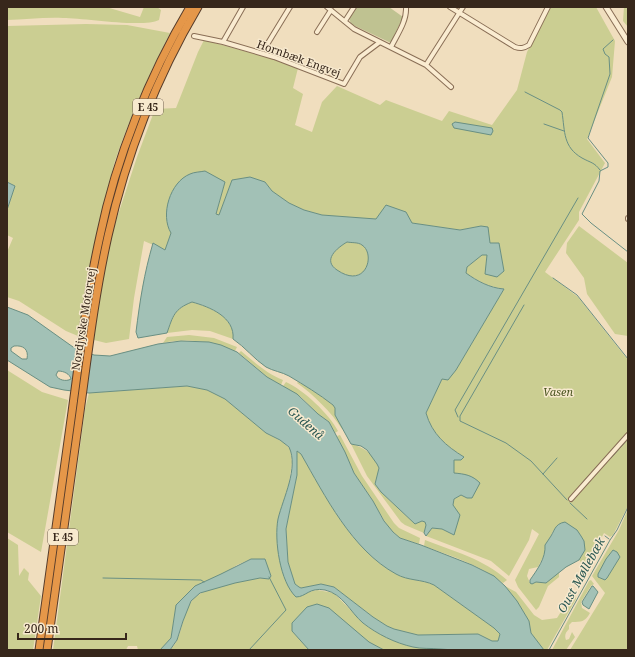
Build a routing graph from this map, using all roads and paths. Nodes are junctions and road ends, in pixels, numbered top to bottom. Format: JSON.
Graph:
{"nodes":[{"id":1,"x":190,"y":7,"type":"edge"},
{"id":2,"x":198,"y":7,"type":"edge"},
{"id":3,"x":243,"y":7,"type":"edge"},
{"id":4,"x":290,"y":7,"type":"edge"},
{"id":5,"x":354,"y":7,"type":"edge"},
{"id":6,"x":406,"y":7,"type":"edge"},
{"id":7,"x":450,"y":7,"type":"edge"},
{"id":8,"x":463,"y":7,"type":"edge"},
{"id":9,"x":548,"y":7,"type":"edge"},
{"id":10,"x":606,"y":7,"type":"edge"},
{"id":11,"x":329,"y":8,"type":"edge"},
{"id":12,"x":460,"y":13,"type":"junction"},
{"id":13,"x":345,"y":21,"type":"junction"},
{"id":14,"x":317,"y":32,"type":"dead end"},
{"id":15,"x":194,"y":36,"type":"dead end"},
{"id":16,"x":223,"y":42,"type":"junction"},
{"id":17,"x":380,"y":42,"type":"junction"},
{"id":18,"x":628,"y":42,"type":"edge"},
{"id":19,"x":268,"y":43,"type":"dead end"},
{"id":20,"x":391,"y":47,"type":"junction"},
{"id":21,"x":426,"y":65,"type":"junction"},
{"id":22,"x":451,"y":87,"type":"dead end"},
{"id":23,"x":110,"y":212,"type":"junction"},
{"id":24,"x":628,"y":435,"type":"edge"},
{"id":25,"x":571,"y":499,"type":"dead end"},
{"id":26,"x":37,"y":650,"type":"edge"},
{"id":27,"x":47,"y":650,"type":"edge"}],
"edges":[{"from":1,"to":23,"type":"highway","name":"Nordjyske Motorvej","number":"E 45"},
{"from":2,"to":23,"type":"highway","name":"Nordjyske Motorvej","number":"E 45"},
{"from":3,"to":16,"type":"street"},
{"from":4,"to":19,"type":"street"},
{"from":5,"to":13,"type":"street"},
{"from":6,"to":20,"type":"street"},
{"from":7,"to":12,"type":"street"},
{"from":8,"to":12,"type":"street"},
{"from":9,"to":12,"type":"street"},
{"from":10,"to":18,"type":"street"},
{"from":11,"to":13,"type":"street"},
{"from":11,"to":14,"type":"street"},
{"from":12,"to":21,"type":"street"},
{"from":13,"to":17,"type":"street"},
{"from":15,"to":16,"type":"street","name":"Hornbæk Engvej"},
{"from":16,"to":17,"type":"street","name":"Hornbæk Engvej"},
{"from":17,"to":20,"type":"street"},
{"from":20,"to":21,"type":"street"},
{"from":21,"to":22,"type":"street"},
{"from":23,"to":26,"type":"highway","name":"Nordjyske Motorvej","number":"E 45"},
{"from":23,"to":27,"type":"highway","name":"Nordjyske Motorvej","number":"E 45"},
{"from":24,"to":25,"type":"street"}]}
